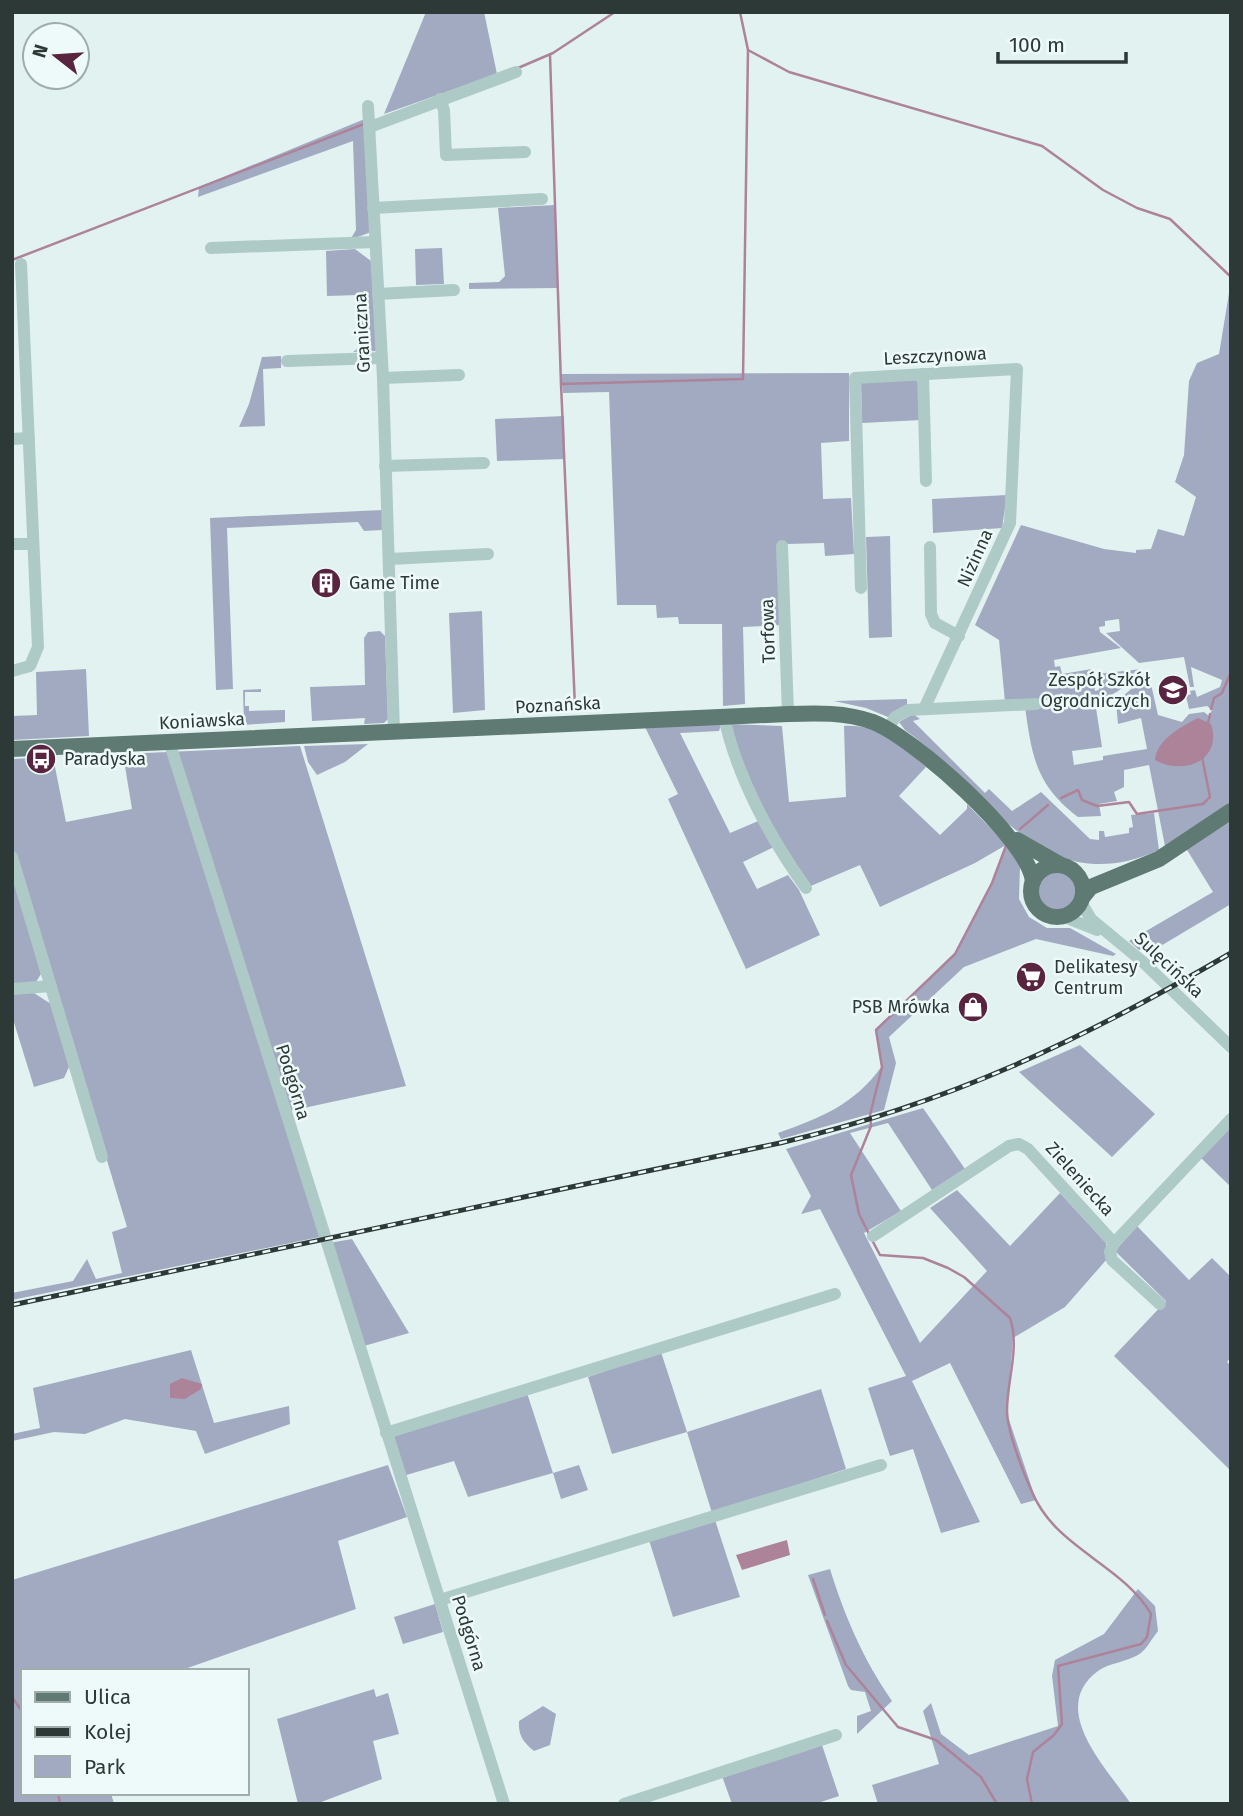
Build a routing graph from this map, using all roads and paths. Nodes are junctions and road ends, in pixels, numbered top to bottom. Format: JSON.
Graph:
{"nodes":[{"id":1,"x":516,"y":72,"type":"dead end"},
{"id":2,"x":440,"y":99,"type":"junction"},
{"id":3,"x":368,"y":106,"type":"dead end"},
{"id":4,"x":370,"y":127,"type":"junction"},
{"id":5,"x":525,"y":152,"type":"dead end"},
{"id":6,"x":542,"y":199,"type":"dead end"},
{"id":7,"x":373,"y":208,"type":"junction"},
{"id":8,"x":375,"y":242,"type":"junction"},
{"id":9,"x":211,"y":248,"type":"dead end"},
{"id":10,"x":21,"y":264,"type":"dead end"},
{"id":11,"x":454,"y":290,"type":"dead end"},
{"id":12,"x":378,"y":294,"type":"junction"},
{"id":13,"x":381,"y":358,"type":"junction"},
{"id":14,"x":287,"y":361,"type":"dead end"},
{"id":15,"x":19,"y":367,"type":"edge"},
{"id":16,"x":1017,"y":369,"type":"joint"},
{"id":17,"x":923,"y":374,"type":"junction"},
{"id":18,"x":459,"y":375,"type":"dead end"},
{"id":19,"x":383,"y":377,"type":"junction"},
{"id":20,"x":29,"y":438,"type":"junction"},
{"id":21,"x":12,"y":439,"type":"edge"},
{"id":22,"x":484,"y":463,"type":"dead end"},
{"id":23,"x":385,"y":466,"type":"junction"},
{"id":24,"x":926,"y":481,"type":"dead end"},
{"id":25,"x":12,"y":544,"type":"edge"},
{"id":26,"x":33,"y":544,"type":"junction"},
{"id":27,"x":782,"y":546,"type":"dead end"},
{"id":28,"x":930,"y":547,"type":"dead end"},
{"id":29,"x":488,"y":554,"type":"dead end"},
{"id":30,"x":390,"y":559,"type":"junction"},
{"id":31,"x":861,"y":589,"type":"dead end"},
{"id":32,"x":959,"y":636,"type":"junction"},
{"id":33,"x":12,"y":671,"type":"edge"},
{"id":34,"x":1035,"y":704,"type":"dead end"},
{"id":35,"x":923,"y":709,"type":"junction"},
{"id":36,"x":788,"y":714,"type":"junction"},
{"id":37,"x":724,"y":717,"type":"junction"},
{"id":38,"x":888,"y":729,"type":"junction"},
{"id":39,"x":394,"y":732,"type":"junction"},
{"id":40,"x":169,"y":741,"type":"junction"},
{"id":41,"x":12,"y":749,"type":"edge"},
{"id":42,"x":1231,"y":811,"type":"edge"},
{"id":43,"x":1002,"y":829,"type":"junction"},
{"id":44,"x":12,"y":857,"type":"edge"},
{"id":45,"x":1140,"y":867,"type":"junction"},
{"id":46,"x":1070,"y":869,"type":"junction"},
{"id":47,"x":1033,"y":881,"type":"junction"},
{"id":48,"x":806,"y":888,"type":"dead end"},
{"id":49,"x":1081,"y":900,"type":"junction"},
{"id":50,"x":1062,"y":916,"type":"junction"},
{"id":51,"x":1112,"y":938,"type":"junction"},
{"id":52,"x":51,"y":986,"type":"junction"},
{"id":53,"x":12,"y":989,"type":"edge"},
{"id":54,"x":1231,"y":1048,"type":"edge"},
{"id":55,"x":1231,"y":1119,"type":"edge"},
{"id":56,"x":102,"y":1157,"type":"dead end"},
{"id":57,"x":873,"y":1236,"type":"dead end"},
{"id":58,"x":1114,"y":1243,"type":"junction"},
{"id":59,"x":835,"y":1294,"type":"dead end"},
{"id":60,"x":1160,"y":1304,"type":"dead end"},
{"id":61,"x":386,"y":1433,"type":"junction"},
{"id":62,"x":881,"y":1465,"type":"dead end"},
{"id":63,"x":440,"y":1600,"type":"junction"},
{"id":64,"x":836,"y":1735,"type":"dead end"},
{"id":65,"x":504,"y":1804,"type":"edge"},
{"id":66,"x":624,"y":1804,"type":"edge"}],
"edges":[{"from":1,"to":2,"type":"street"},
{"from":2,"to":4,"type":"street"},
{"from":2,"to":5,"type":"street"},
{"from":3,"to":4,"type":"street","name":"Graniczna"},
{"from":4,"to":7,"type":"street","name":"Graniczna"},
{"from":6,"to":7,"type":"street"},
{"from":7,"to":8,"type":"street","name":"Graniczna"},
{"from":8,"to":9,"type":"street"},
{"from":8,"to":12,"type":"street","name":"Graniczna"},
{"from":10,"to":15,"type":"street"},
{"from":11,"to":12,"type":"street"},
{"from":12,"to":13,"type":"street","name":"Graniczna"},
{"from":13,"to":14,"type":"street"},
{"from":13,"to":19,"type":"street","name":"Graniczna"},
{"from":15,"to":20,"type":"street"},
{"from":16,"to":17,"type":"street","name":"Leszczynowa"},
{"from":16,"to":32,"type":"street","name":"Nizinna"},
{"from":17,"to":24,"type":"street"},
{"from":17,"to":31,"type":"street","name":"Leszczynowa"},
{"from":18,"to":19,"type":"street"},
{"from":19,"to":23,"type":"street","name":"Graniczna"},
{"from":20,"to":21,"type":"street"},
{"from":20,"to":26,"type":"street"},
{"from":22,"to":23,"type":"street"},
{"from":23,"to":30,"type":"street","name":"Graniczna"},
{"from":25,"to":26,"type":"street"},
{"from":26,"to":33,"type":"street"},
{"from":27,"to":36,"type":"street","name":"Torfowa"},
{"from":28,"to":32,"type":"street"},
{"from":29,"to":30,"type":"street"},
{"from":30,"to":39,"type":"street","name":"Graniczna"},
{"from":32,"to":35,"type":"street","name":"Nizinna"},
{"from":34,"to":35,"type":"street"},
{"from":35,"to":38,"type":"street"},
{"from":36,"to":37,"type":"main road","name":"Poznańska"},
{"from":36,"to":38,"type":"main road","name":"Poznańska"},
{"from":37,"to":39,"type":"main road","name":"Poznańska"},
{"from":37,"to":48,"type":"street"},
{"from":38,"to":43,"type":"main road","name":"Poznańska"},
{"from":39,"to":40,"type":"main road","name":"Koniawska"},
{"from":40,"to":41,"type":"main road","name":"Koniawska"},
{"from":40,"to":61,"type":"street","name":"Podgórna"},
{"from":42,"to":45,"type":"main road","name":"Poznańska"},
{"from":43,"to":46,"type":"main road","name":"Poznańska"},
{"from":43,"to":47,"type":"main road","name":"Poznańska"},
{"from":44,"to":52,"type":"street"},
{"from":45,"to":46,"type":"main road","name":"Poznańska"},
{"from":45,"to":49,"type":"main road","name":"Poznańska"},
{"from":46,"to":47,"type":"main road"},
{"from":46,"to":49,"type":"main road"},
{"from":47,"to":50,"type":"main road"},
{"from":49,"to":50,"type":"main road"},
{"from":49,"to":51,"type":"street","name":"Sulęcińska"},
{"from":50,"to":51,"type":"street","name":"Sulęcińska"},
{"from":51,"to":54,"type":"street","name":"Sulęcińska"},
{"from":52,"to":53,"type":"street"},
{"from":52,"to":56,"type":"street"},
{"from":55,"to":58,"type":"street","name":"Zieleniecka"},
{"from":57,"to":58,"type":"street","name":"Zieleniecka"},
{"from":58,"to":60,"type":"street"},
{"from":59,"to":61,"type":"street"},
{"from":61,"to":63,"type":"street","name":"Podgórna"},
{"from":62,"to":63,"type":"street"},
{"from":63,"to":65,"type":"street","name":"Podgórna"},
{"from":64,"to":66,"type":"street"}]}
